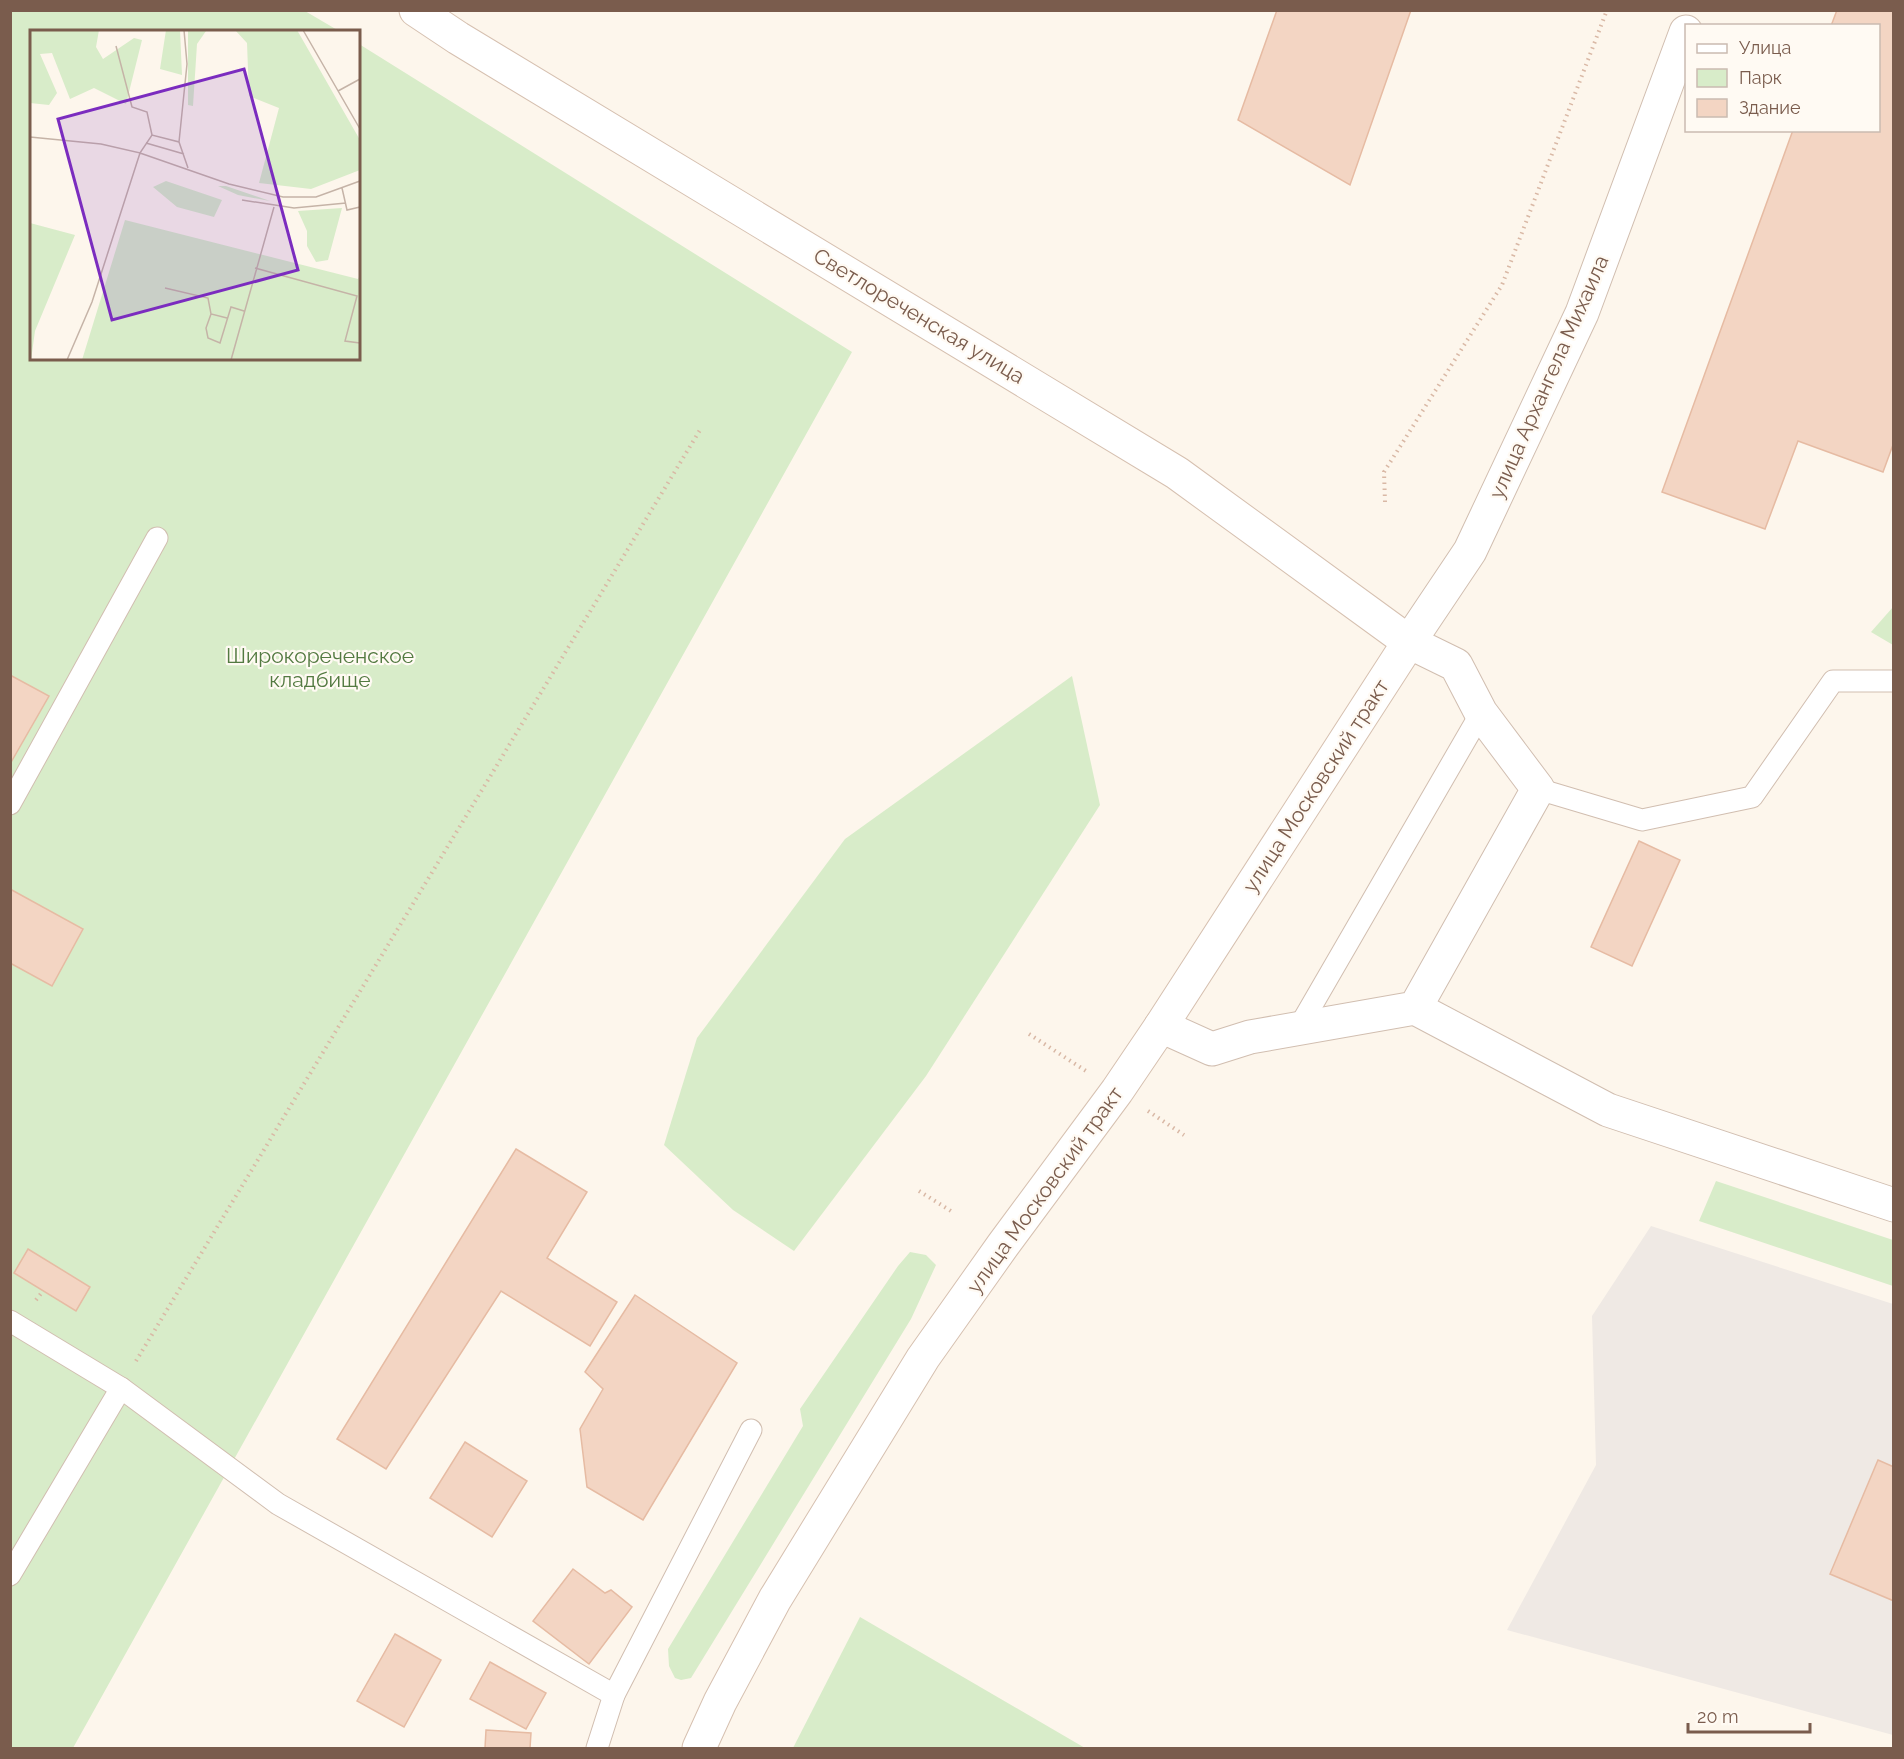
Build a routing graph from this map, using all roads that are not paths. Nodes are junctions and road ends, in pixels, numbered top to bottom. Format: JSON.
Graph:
{"nodes":[{"id":1,"x":416,"y":10,"type":"edge"},
{"id":2,"x":1685,"y":35,"type":"edge"},
{"id":3,"x":157,"y":538,"type":"dead end"},
{"id":4,"x":1409,"y":642,"type":"junction"},
{"id":5,"x":1893,"y":681,"type":"edge"},
{"id":6,"x":1481,"y":713,"type":"junction"},
{"id":7,"x":1538,"y":789,"type":"junction"},
{"id":8,"x":10,"y":804,"type":"edge"},
{"id":9,"x":1415,"y":1008,"type":"junction"},
{"id":10,"x":1161,"y":1026,"type":"junction"},
{"id":11,"x":1298,"y":1029,"type":"junction"},
{"id":12,"x":1893,"y":1205,"type":"edge"},
{"id":13,"x":10,"y":1321,"type":"edge"},
{"id":14,"x":121,"y":1388,"type":"junction"},
{"id":15,"x":751,"y":1430,"type":"dead end"},
{"id":16,"x":10,"y":1575,"type":"edge"},
{"id":17,"x":614,"y":1695,"type":"junction"},
{"id":18,"x":597,"y":1749,"type":"edge"},
{"id":19,"x":699,"y":1749,"type":"edge"}],
"edges":[{"from":1,"to":4,"type":"main road","name":"Светлореченская улица"},
{"from":2,"to":4,"type":"main road","name":"улица Архангела Михаила"},
{"from":3,"to":8,"type":"lane"},
{"from":4,"to":6,"type":"main road","name":"Светлореченская улица"},
{"from":4,"to":10,"type":"main road","name":"улица Московский тракт"},
{"from":5,"to":7,"type":"lane"},
{"from":6,"to":7,"type":"main road","name":"Светлореченская улица"},
{"from":6,"to":11,"type":"lane"},
{"from":7,"to":9,"type":"main road"},
{"from":9,"to":11,"type":"main road"},
{"from":9,"to":12,"type":"main road"},
{"from":10,"to":11,"type":"main road"},
{"from":10,"to":19,"type":"main road","name":"улица Московский тракт"},
{"from":13,"to":14,"type":"lane"},
{"from":14,"to":16,"type":"lane"},
{"from":14,"to":17,"type":"lane"},
{"from":15,"to":17,"type":"lane"},
{"from":17,"to":18,"type":"lane"}]}
